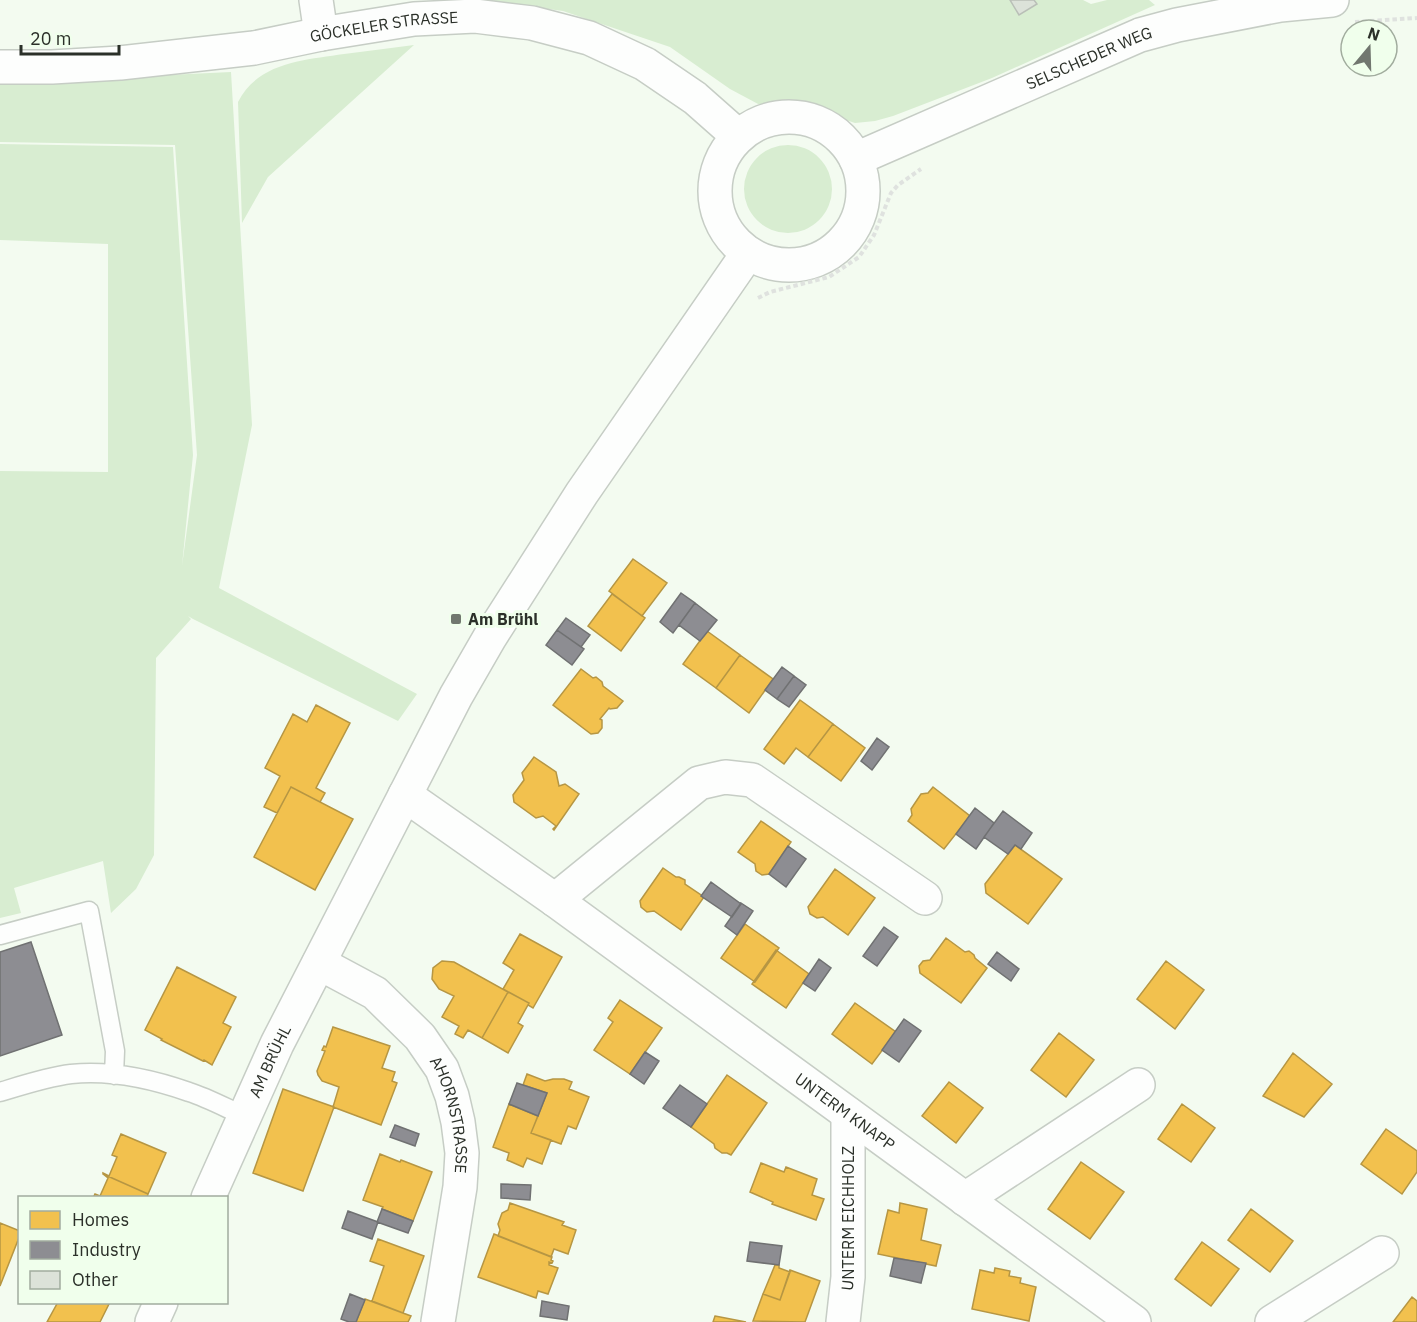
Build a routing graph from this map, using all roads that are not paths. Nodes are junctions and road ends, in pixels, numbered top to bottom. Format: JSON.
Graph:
{"nodes":[{"id":1,"x":316,"y":0,"type":"edge"},
{"id":2,"x":1340,"y":11,"type":"edge"},
{"id":3,"x":321,"y":34,"type":"junction"},
{"id":4,"x":0,"y":67,"type":"edge"},
{"id":5,"x":738,"y":136,"type":"junction"},
{"id":6,"x":856,"y":159,"type":"junction"},
{"id":7,"x":748,"y":253,"type":"junction"},
{"id":8,"x":405,"y":795,"type":"junction"},
{"id":9,"x":925,"y":898,"type":"dead end"},
{"id":10,"x":555,"y":900,"type":"junction"},
{"id":11,"x":0,"y":935,"type":"edge"},
{"id":12,"x":319,"y":963,"type":"junction"},
{"id":13,"x":114,"y":1075,"type":"junction"},
{"id":14,"x":1138,"y":1085,"type":"dead end"},
{"id":15,"x":0,"y":1092,"type":"edge"},
{"id":16,"x":849,"y":1114,"type":"junction"},
{"id":17,"x":244,"y":1116,"type":"junction"},
{"id":18,"x":208,"y":1196,"type":"edge"},
{"id":19,"x":965,"y":1199,"type":"junction"},
{"id":20,"x":1382,"y":1252,"type":"dead end"},
{"id":21,"x":160,"y":1304,"type":"edge"},
{"id":22,"x":152,"y":1322,"type":"edge"},
{"id":23,"x":438,"y":1322,"type":"edge"},
{"id":24,"x":843,"y":1322,"type":"edge"},
{"id":25,"x":1134,"y":1322,"type":"edge"},
{"id":26,"x":1272,"y":1322,"type":"edge"}],
"edges":[{"from":1,"to":3,"type":"street"},
{"from":2,"to":6,"type":"street","name":"SELSCHEDER WEG"},
{"from":3,"to":4,"type":"street","name":"GÖCKELER STRASSE"},
{"from":3,"to":5,"type":"street","name":"GÖCKELER STRASSE"},
{"from":5,"to":6,"type":"street"},
{"from":5,"to":7,"type":"street"},
{"from":6,"to":7,"type":"street"},
{"from":7,"to":8,"type":"street","name":"AM BRÜHL"},
{"from":8,"to":10,"type":"street","name":"UNTERM KNAPP"},
{"from":8,"to":12,"type":"street","name":"AM BRÜHL"},
{"from":9,"to":10,"type":"street"},
{"from":10,"to":16,"type":"street","name":"UNTERM KNAPP"},
{"from":11,"to":13,"type":"lane"},
{"from":12,"to":17,"type":"street","name":"AM BRÜHL"},
{"from":12,"to":23,"type":"street","name":"AHORNSTRASSE"},
{"from":13,"to":15,"type":"lane"},
{"from":13,"to":17,"type":"lane"},
{"from":14,"to":19,"type":"street"},
{"from":16,"to":19,"type":"street","name":"UNTERM KNAPP"},
{"from":16,"to":24,"type":"street","name":"UNTERM EICHHOLZ"},
{"from":17,"to":18,"type":"street","name":"AM BRÜHL"},
{"from":19,"to":25,"type":"street","name":"UNTERM KNAPP"},
{"from":20,"to":26,"type":"street"},
{"from":21,"to":22,"type":"street"}]}
